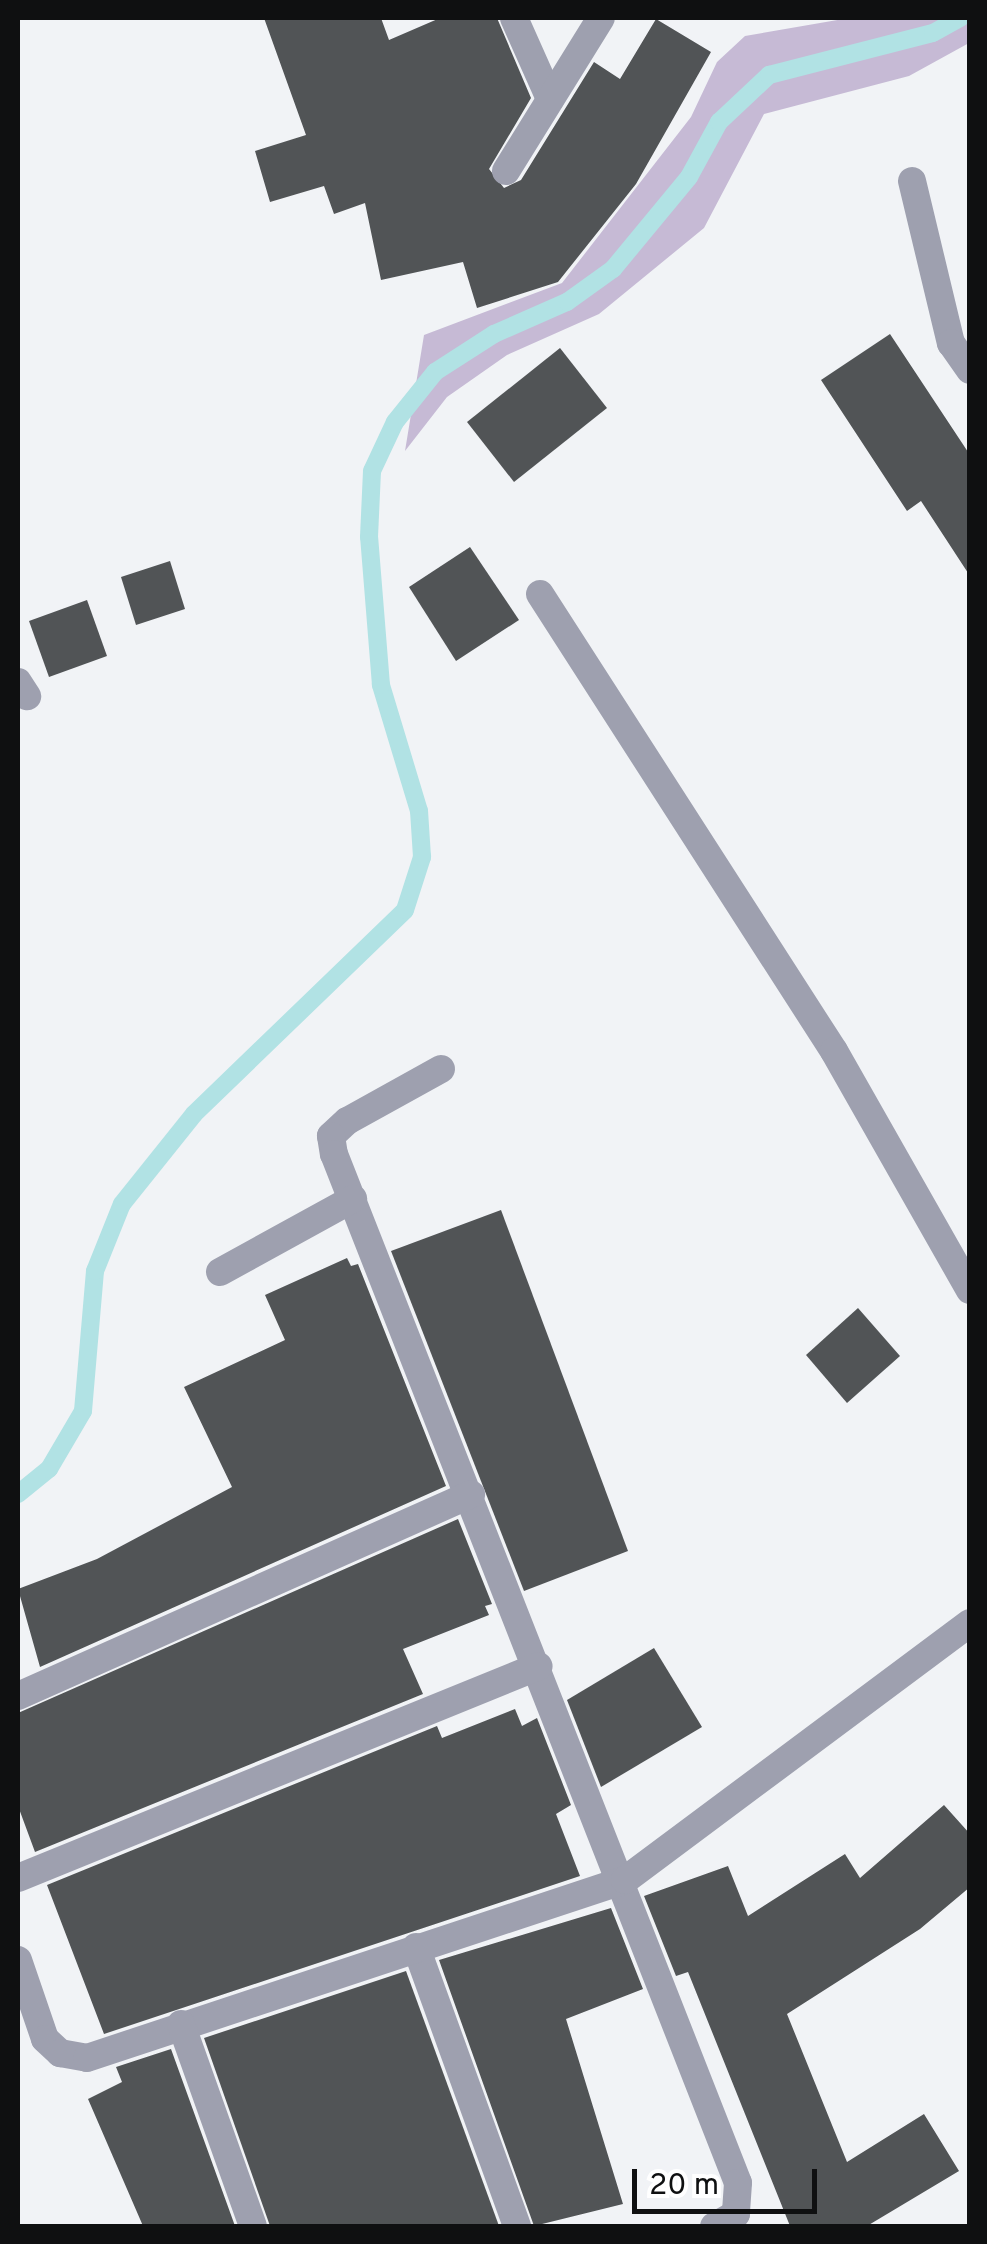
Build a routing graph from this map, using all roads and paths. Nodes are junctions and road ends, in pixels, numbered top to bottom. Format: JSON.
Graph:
{"nodes":[{"id":1,"x":514,"y":18,"type":"edge"},
{"id":2,"x":601,"y":18,"type":"edge"},
{"id":3,"x":550,"y":99,"type":"junction"},
{"id":4,"x":506,"y":171,"type":"dead end"},
{"id":5,"x":912,"y":181,"type":"dead end"},
{"id":6,"x":970,"y":370,"type":"edge"},
{"id":7,"x":540,"y":594,"type":"dead end"},
{"id":8,"x":441,"y":1069,"type":"dead end"},
{"id":9,"x":353,"y":1199,"type":"junction"},
{"id":10,"x":220,"y":1272,"type":"dead end"},
{"id":11,"x":970,"y":1290,"type":"edge"},
{"id":12,"x":470,"y":1494,"type":"junction"},
{"id":13,"x":970,"y":1623,"type":"edge"},
{"id":14,"x":539,"y":1666,"type":"junction"},
{"id":15,"x":18,"y":1696,"type":"edge"},
{"id":16,"x":18,"y":1878,"type":"edge"},
{"id":17,"x":624,"y":1880,"type":"junction"},
{"id":18,"x":416,"y":1948,"type":"junction"},
{"id":19,"x":18,"y":1960,"type":"edge"},
{"id":20,"x":181,"y":2024,"type":"junction"},
{"id":21,"x":252,"y":2226,"type":"edge"},
{"id":22,"x":517,"y":2226,"type":"edge"},
{"id":23,"x":714,"y":2226,"type":"edge"}],
"edges":[{"from":1,"to":3,"type":"street"},
{"from":2,"to":3,"type":"street"},
{"from":3,"to":4,"type":"street"},
{"from":5,"to":6,"type":"street"},
{"from":7,"to":11,"type":"street"},
{"from":8,"to":9,"type":"street"},
{"from":9,"to":10,"type":"street"},
{"from":9,"to":12,"type":"street"},
{"from":12,"to":14,"type":"street"},
{"from":12,"to":15,"type":"street"},
{"from":13,"to":17,"type":"street"},
{"from":14,"to":16,"type":"street"},
{"from":14,"to":17,"type":"street"},
{"from":17,"to":18,"type":"street"},
{"from":17,"to":23,"type":"street"},
{"from":18,"to":20,"type":"street"},
{"from":18,"to":22,"type":"street"},
{"from":19,"to":20,"type":"street"},
{"from":20,"to":21,"type":"street"}]}
